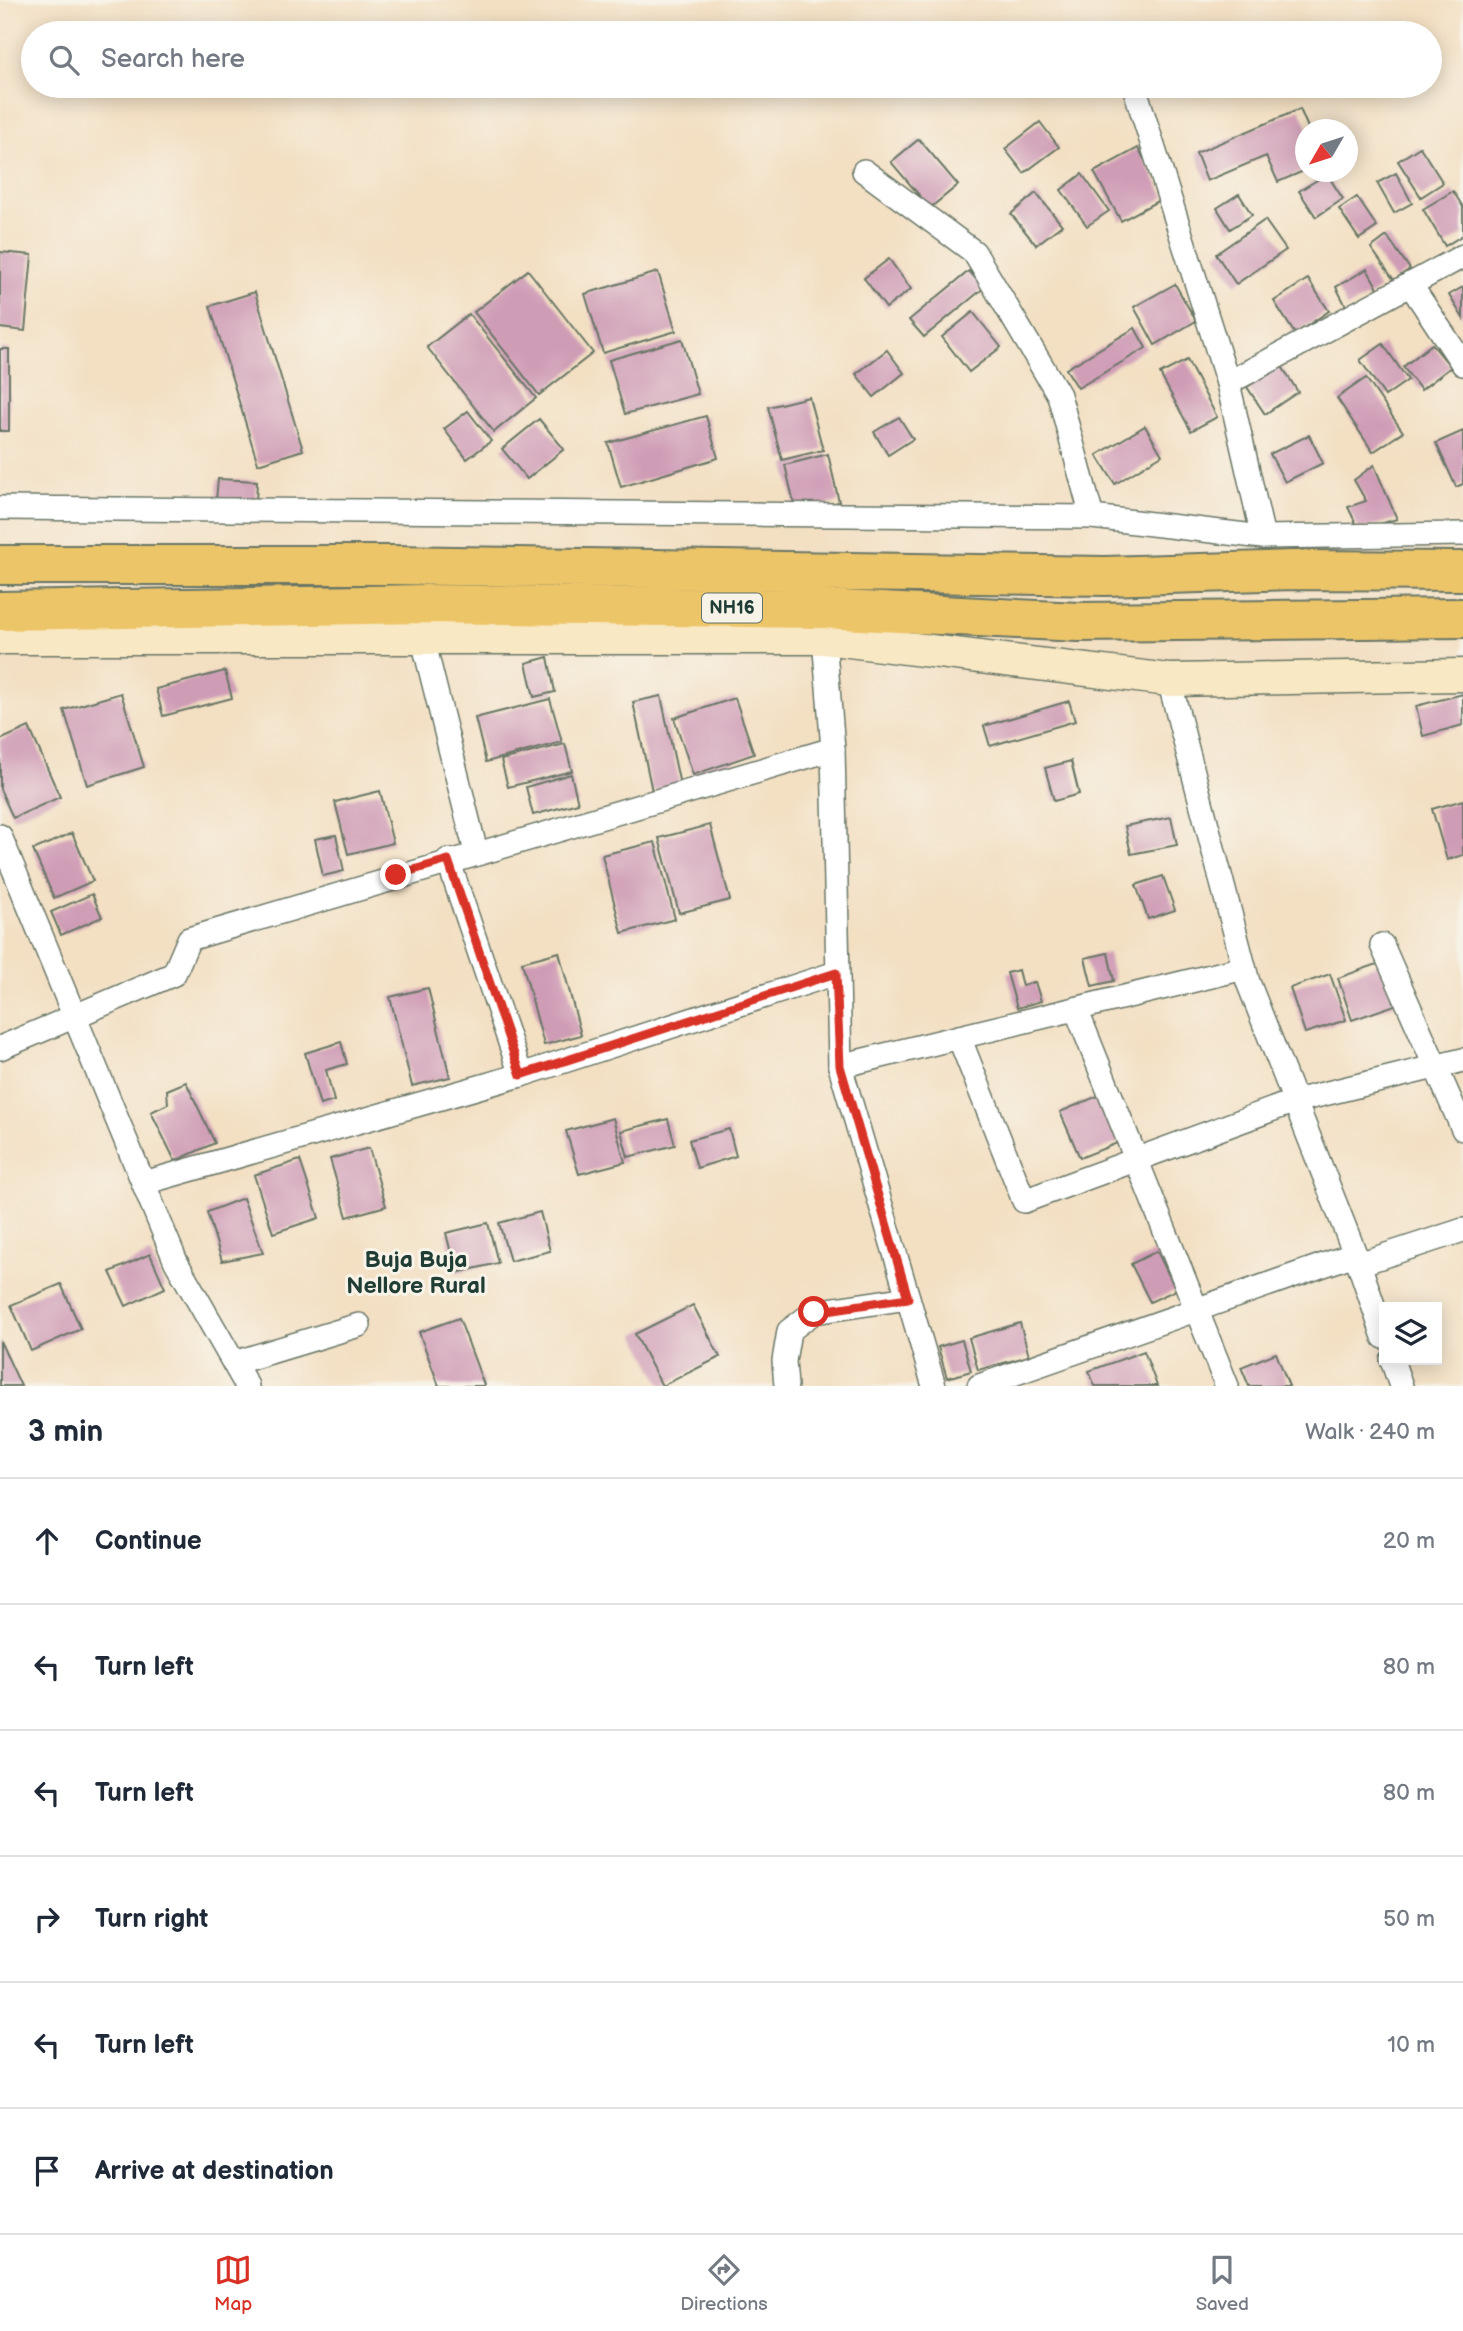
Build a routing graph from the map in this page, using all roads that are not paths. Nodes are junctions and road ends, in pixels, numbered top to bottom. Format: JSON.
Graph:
{"nodes":[{"id":1,"x":1138,"y":98,"type":"edge"},
{"id":2,"x":864,"y":171,"type":"dead end"},
{"id":3,"x":1463,"y":256,"type":"edge"},
{"id":4,"x":1410,"y":284,"type":"junction"},
{"id":5,"x":1463,"y":363,"type":"edge"},
{"id":6,"x":1228,"y":383,"type":"junction"},
{"id":7,"x":0,"y":508,"type":"edge"},
{"id":8,"x":1092,"y":517,"type":"junction"},
{"id":9,"x":1463,"y":534,"type":"edge"},
{"id":10,"x":1263,"y":537,"type":"junction"},
{"id":11,"x":0,"y":565,"type":"edge"},
{"id":12,"x":1463,"y":571,"type":"edge"},
{"id":13,"x":0,"y":611,"type":"edge"},
{"id":14,"x":1463,"y":618,"type":"edge"},
{"id":15,"x":422,"y":636,"type":"junction"},
{"id":16,"x":0,"y":638,"type":"edge"},
{"id":17,"x":824,"y":638,"type":"junction"},
{"id":18,"x":1463,"y":674,"type":"edge"},
{"id":19,"x":1169,"y":680,"type":"junction"},
{"id":20,"x":833,"y":749,"type":"junction"},
{"id":21,"x":0,"y":836,"type":"edge"},
{"id":22,"x":476,"y":852,"type":"junction"},
{"id":23,"x":448,"y":860,"type":"junction"},
{"id":24,"x":1382,"y":945,"type":"dead end"},
{"id":25,"x":1244,"y":968,"type":"junction"},
{"id":26,"x":836,"y":973,"type":"junction"},
{"id":27,"x":1076,"y":1009,"type":"junction"},
{"id":28,"x":75,"y":1016,"type":"junction"},
{"id":29,"x":959,"y":1037,"type":"junction"},
{"id":30,"x":0,"y":1048,"type":"edge"},
{"id":31,"x":1463,"y":1060,"type":"edge"},
{"id":32,"x":840,"y":1066,"type":"junction"},
{"id":33,"x":1435,"y":1067,"type":"junction"},
{"id":34,"x":521,"y":1075,"type":"junction"},
{"id":35,"x":1295,"y":1101,"type":"junction"},
{"id":36,"x":1463,"y":1129,"type":"edge"},
{"id":37,"x":1136,"y":1159,"type":"junction"},
{"id":38,"x":144,"y":1183,"type":"junction"},
{"id":39,"x":1463,"y":1230,"type":"edge"},
{"id":40,"x":1357,"y":1259,"type":"junction"},
{"id":41,"x":908,"y":1298,"type":"junction"},
{"id":42,"x":1197,"y":1309,"type":"junction"},
{"id":43,"x":1379,"y":1323,"type":"edge"},
{"id":44,"x":359,"y":1325,"type":"dead end"},
{"id":45,"x":234,"y":1363,"type":"junction"},
{"id":46,"x":1394,"y":1365,"type":"edge"},
{"id":47,"x":247,"y":1386,"type":"edge"},
{"id":48,"x":786,"y":1386,"type":"edge"},
{"id":49,"x":934,"y":1386,"type":"edge"},
{"id":50,"x":979,"y":1386,"type":"edge"},
{"id":51,"x":1227,"y":1386,"type":"edge"},
{"id":52,"x":1401,"y":1386,"type":"edge"}],
"edges":[{"from":1,"to":6,"type":"street"},
{"from":2,"to":8,"type":"street"},
{"from":3,"to":4,"type":"street"},
{"from":4,"to":5,"type":"street"},
{"from":4,"to":6,"type":"street"},
{"from":6,"to":10,"type":"street"},
{"from":7,"to":8,"type":"street"},
{"from":8,"to":10,"type":"street"},
{"from":9,"to":10,"type":"street"},
{"from":11,"to":12,"type":"highway","number":"NH16"},
{"from":13,"to":14,"type":"highway","number":"NH16"},
{"from":15,"to":16,"type":"street"},
{"from":15,"to":17,"type":"street"},
{"from":15,"to":22,"type":"street"},
{"from":17,"to":19,"type":"street"},
{"from":17,"to":20,"type":"street"},
{"from":18,"to":19,"type":"street"},
{"from":19,"to":25,"type":"street"},
{"from":20,"to":22,"type":"street"},
{"from":20,"to":26,"type":"street"},
{"from":21,"to":28,"type":"street"},
{"from":22,"to":23,"type":"street"},
{"from":23,"to":28,"type":"street"},
{"from":23,"to":34,"type":"street"},
{"from":24,"to":33,"type":"street"},
{"from":25,"to":27,"type":"street"},
{"from":25,"to":35,"type":"street"},
{"from":26,"to":32,"type":"street"},
{"from":26,"to":34,"type":"street"},
{"from":27,"to":29,"type":"street"},
{"from":27,"to":37,"type":"street"},
{"from":28,"to":30,"type":"street"},
{"from":28,"to":38,"type":"street"},
{"from":29,"to":32,"type":"street"},
{"from":29,"to":37,"type":"street"},
{"from":31,"to":33,"type":"street"},
{"from":32,"to":41,"type":"street"},
{"from":33,"to":35,"type":"street"},
{"from":33,"to":36,"type":"street"},
{"from":34,"to":38,"type":"street"},
{"from":35,"to":37,"type":"street"},
{"from":35,"to":40,"type":"street"},
{"from":37,"to":42,"type":"street"},
{"from":38,"to":45,"type":"street"},
{"from":39,"to":40,"type":"street"},
{"from":40,"to":42,"type":"street"},
{"from":40,"to":43,"type":"street"},
{"from":41,"to":48,"type":"street"},
{"from":41,"to":49,"type":"street"},
{"from":42,"to":50,"type":"street"},
{"from":42,"to":51,"type":"street"},
{"from":44,"to":45,"type":"street"},
{"from":45,"to":47,"type":"street"},
{"from":46,"to":52,"type":"street"}]}
